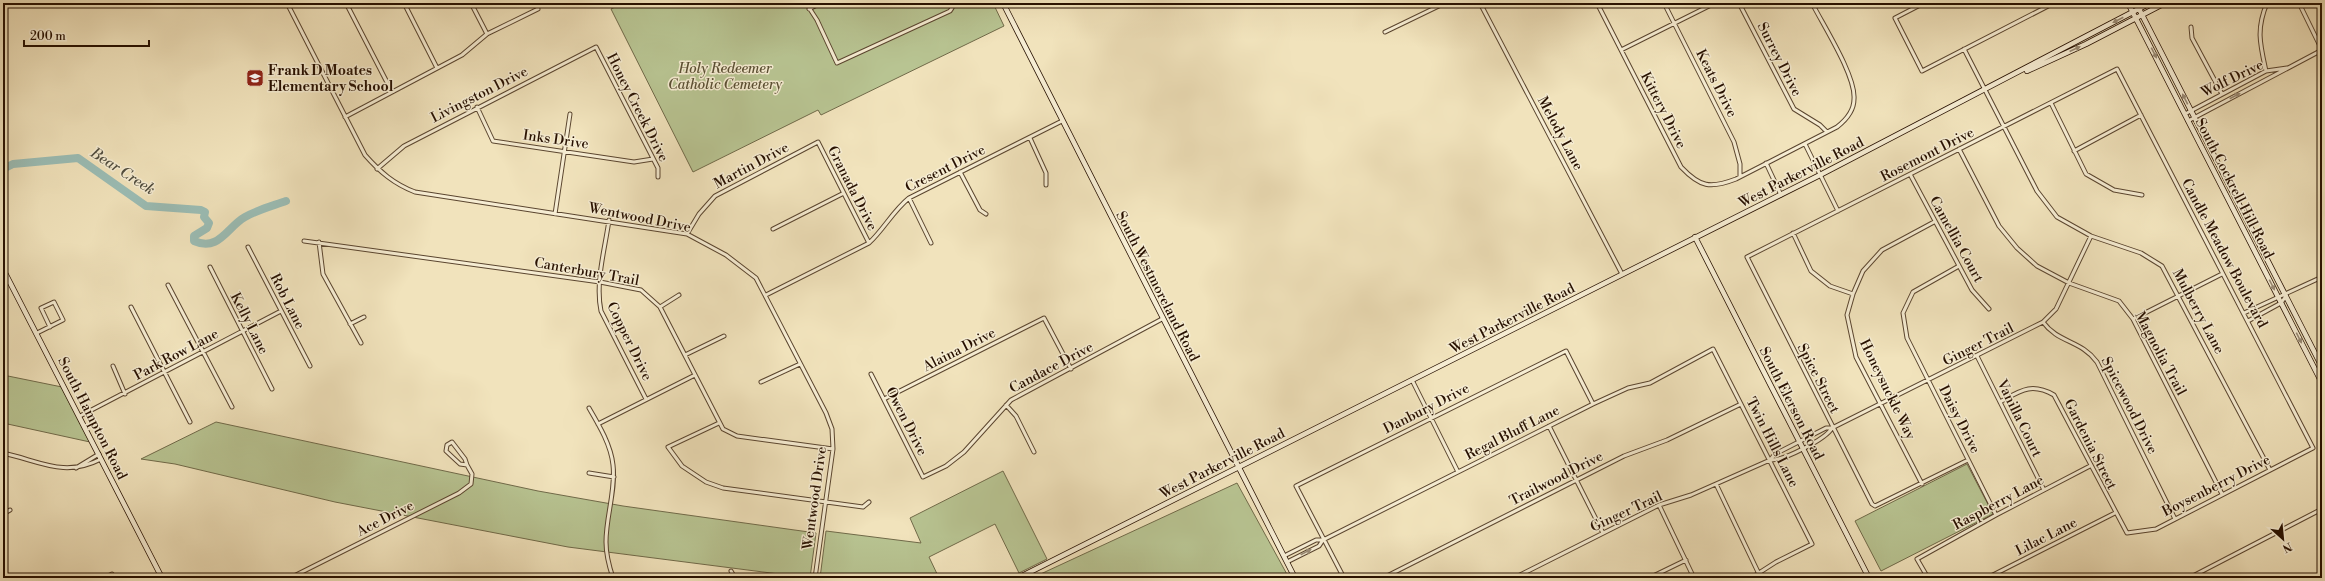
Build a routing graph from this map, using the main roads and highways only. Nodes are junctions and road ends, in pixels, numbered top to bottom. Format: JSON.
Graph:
{"nodes":[{"id":1,"x":1003,"y":3,"type":"edge"},
{"id":2,"x":2128,"y":3,"type":"edge"},
{"id":3,"x":2136,"y":3,"type":"edge"},
{"id":4,"x":2150,"y":3,"type":"edge"},
{"id":5,"x":2165,"y":3,"type":"edge"},
{"id":6,"x":2139,"y":9,"type":"junction"},
{"id":7,"x":2133,"y":12,"type":"junction"},
{"id":8,"x":2142,"y":15,"type":"junction"},
{"id":9,"x":2136,"y":18,"type":"junction"},
{"id":10,"x":2014,"y":76,"type":"junction"},
{"id":11,"x":2236,"y":199,"type":"junction"},
{"id":12,"x":2230,"y":202,"type":"junction"},
{"id":13,"x":1694,"y":237,"type":"junction"},
{"id":14,"x":3,"y":269,"type":"edge"},
{"id":15,"x":2322,"y":367,"type":"edge"},
{"id":16,"x":2322,"y":383,"type":"edge"},
{"id":17,"x":1238,"y":468,"type":"junction"},
{"id":18,"x":162,"y":578,"type":"edge"},
{"id":19,"x":1018,"y":578,"type":"edge"},
{"id":20,"x":1295,"y":578,"type":"edge"},
{"id":21,"x":1869,"y":578,"type":"edge"}],
"edges":[{"from":1,"to":17,"type":"main road","name":"South Westmoreland Road"},
{"from":2,"to":7,"type":"main road","name":"South Cockrell Hill Road"},
{"from":3,"to":6,"type":"main road","name":"South Cockrell Hill Road"},
{"from":4,"to":6,"type":"main road","name":"West Parkerville Road"},
{"from":5,"to":8,"type":"main road","name":"West Parkerville Road"},
{"from":6,"to":7,"type":"main road","name":"West Parkerville Road"},
{"from":6,"to":8,"type":"main road","name":"South Cockrell Hill Road"},
{"from":7,"to":9,"type":"main road","name":"South Cockrell Hill Road"},
{"from":7,"to":10,"type":"main road","name":"West Parkerville Road","one_way":true},
{"from":8,"to":9,"type":"main road","name":"West Parkerville Road"},
{"from":11,"to":8,"type":"main road","name":"South Cockrell Hill Road","one_way":true},
{"from":10,"to":9,"type":"main road","name":"West Parkerville Road","one_way":true},
{"from":9,"to":12,"type":"main road","name":"South Cockrell Hill Road","one_way":true},
{"from":10,"to":13,"type":"main road","name":"West Parkerville Road"},
{"from":11,"to":12,"type":"main road"},
{"from":11,"to":15,"type":"main road","name":"South Cockrell Hill Road"},
{"from":12,"to":16,"type":"main road","name":"South Cockrell Hill Road","one_way":true},
{"from":13,"to":17,"type":"main road","name":"West Parkerville Road"},
{"from":13,"to":21,"type":"main road","name":"South Elerson Road"},
{"from":14,"to":18,"type":"main road","name":"South Hampton Road"},
{"from":17,"to":19,"type":"main road","name":"West Parkerville Road"},
{"from":17,"to":20,"type":"main road","name":"South Westmoreland Road"}]}
